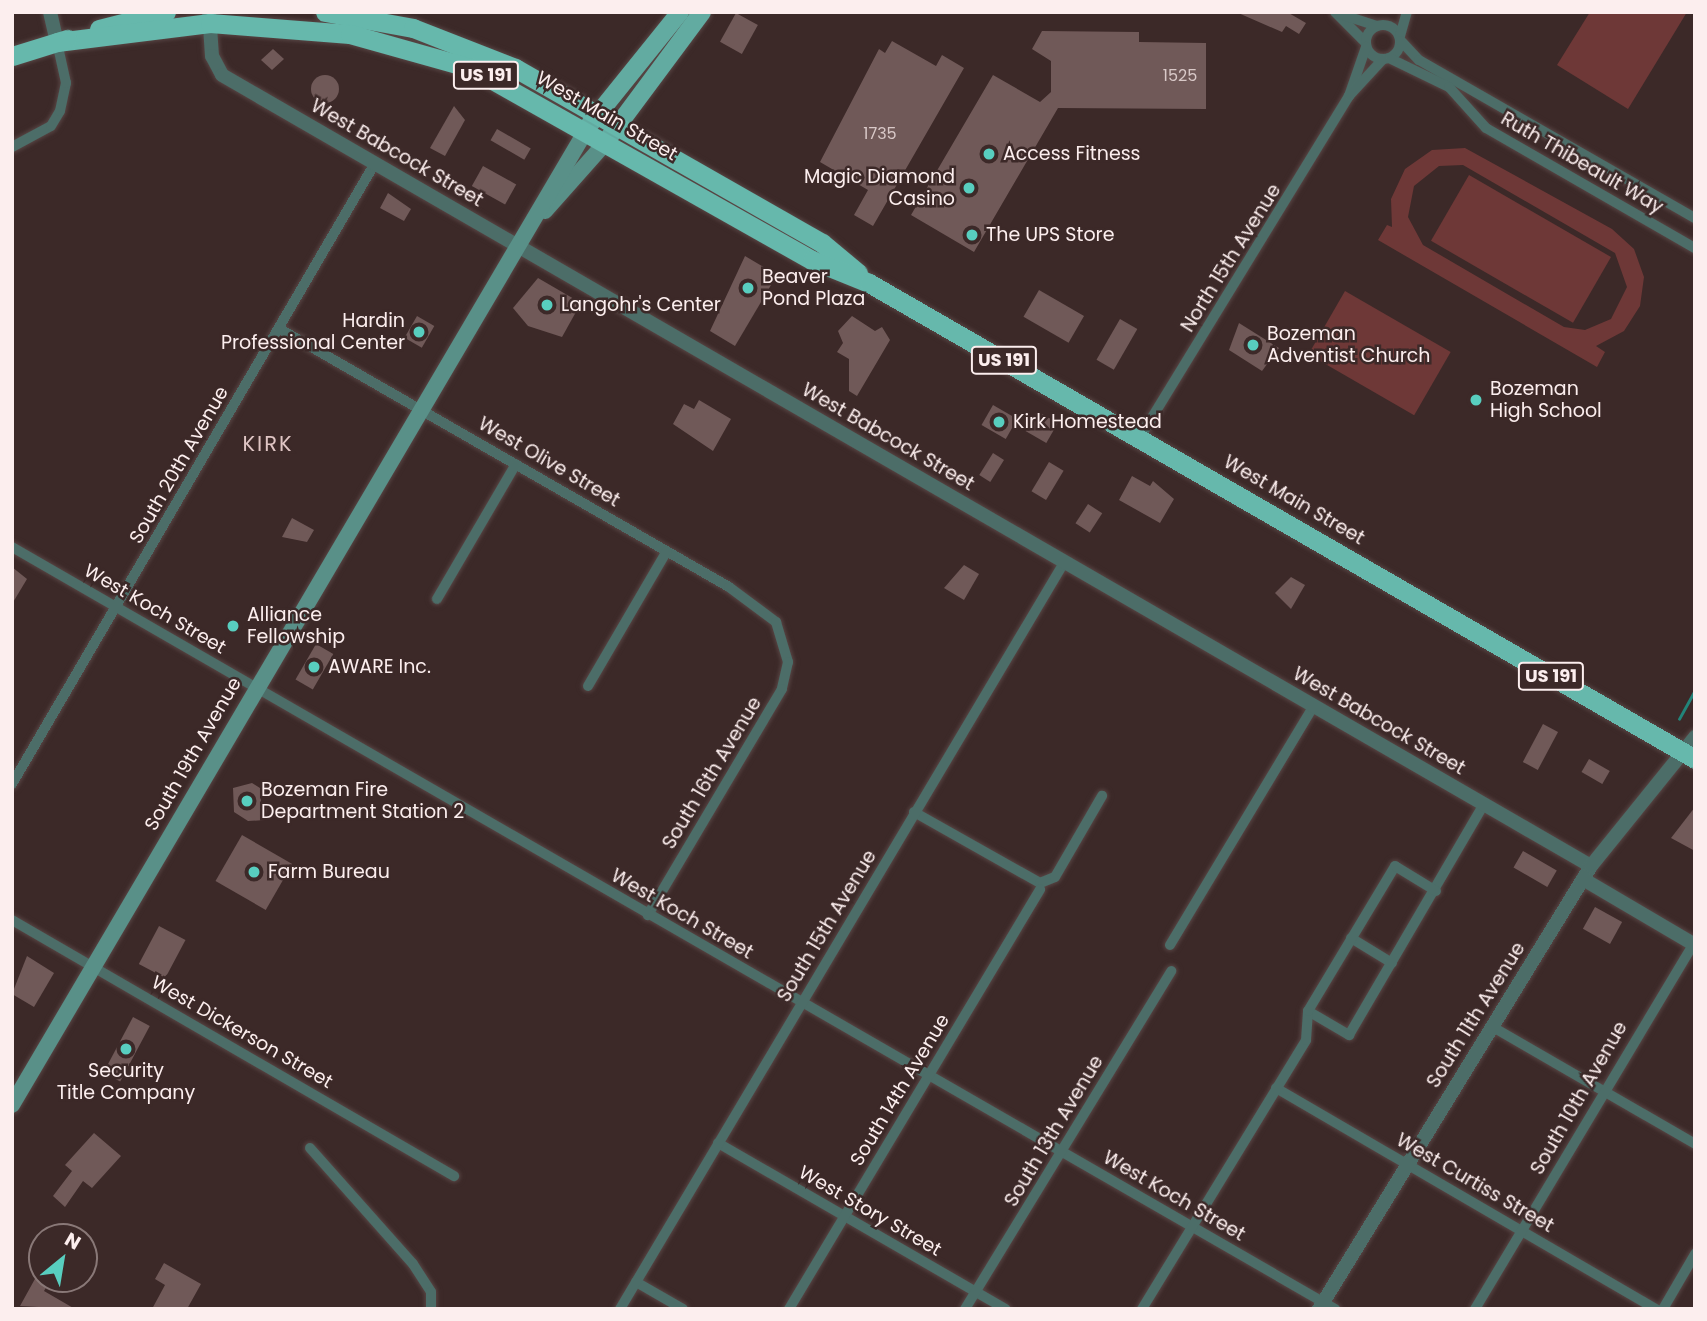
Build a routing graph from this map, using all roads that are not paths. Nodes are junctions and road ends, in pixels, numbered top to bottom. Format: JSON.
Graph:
{"nodes":[{"id":1,"x":50,"y":12,"type":"edge"},
{"id":2,"x":166,"y":12,"type":"edge"},
{"id":3,"x":325,"y":12,"type":"edge"},
{"id":4,"x":680,"y":12,"type":"edge"},
{"id":5,"x":702,"y":12,"type":"edge"},
{"id":6,"x":1405,"y":12,"type":"edge"},
{"id":7,"x":1336,"y":13,"type":"edge"},
{"id":8,"x":353,"y":14,"type":"edge"},
{"id":9,"x":209,"y":18,"type":"edge"},
{"id":10,"x":1380,"y":25,"type":"junction"},
{"id":11,"x":1400,"y":38,"type":"junction"},
{"id":12,"x":57,"y":43,"type":"junction"},
{"id":13,"x":1366,"y":44,"type":"junction"},
{"id":14,"x":12,"y":56,"type":"edge"},
{"id":15,"x":1386,"y":59,"type":"junction"},
{"id":16,"x":1349,"y":96,"type":"junction"},
{"id":17,"x":598,"y":112,"type":"junction"},
{"id":18,"x":618,"y":124,"type":"junction"},
{"id":19,"x":587,"y":130,"type":"junction"},
{"id":20,"x":606,"y":142,"type":"junction"},
{"id":21,"x":12,"y":147,"type":"edge"},
{"id":22,"x":375,"y":163,"type":"junction"},
{"id":23,"x":1695,"y":218,"type":"edge"},
{"id":24,"x":515,"y":244,"type":"junction"},
{"id":25,"x":1695,"y":248,"type":"edge"},
{"id":26,"x":869,"y":282,"type":"junction"},
{"id":27,"x":279,"y":328,"type":"junction"},
{"id":28,"x":421,"y":409,"type":"junction"},
{"id":29,"x":1140,"y":437,"type":"junction"},
{"id":30,"x":516,"y":464,"type":"junction"},
{"id":31,"x":12,"y":547,"type":"edge"},
{"id":32,"x":667,"y":551,"type":"junction"},
{"id":33,"x":1065,"y":562,"type":"junction"},
{"id":34,"x":437,"y":599,"type":"dead end"},
{"id":35,"x":117,"y":606,"type":"junction"},
{"id":36,"x":786,"y":643,"type":"joint"},
{"id":37,"x":589,"y":687,"type":"dead end"},
{"id":38,"x":256,"y":688,"type":"junction"},
{"id":39,"x":1314,"y":705,"type":"junction"},
{"id":40,"x":1691,"y":749,"type":"edge"},
{"id":41,"x":12,"y":784,"type":"edge"},
{"id":42,"x":1102,"y":796,"type":"dead end"},
{"id":43,"x":1484,"y":804,"type":"junction"},
{"id":44,"x":914,"y":813,"type":"junction"},
{"id":45,"x":1591,"y":866,"type":"junction"},
{"id":46,"x":1583,"y":879,"type":"junction"},
{"id":47,"x":1041,"y":889,"type":"dead end"},
{"id":48,"x":1436,"y":891,"type":"junction"},
{"id":49,"x":648,"y":915,"type":"junction"},
{"id":50,"x":12,"y":920,"type":"edge"},
{"id":51,"x":1351,"y":938,"type":"junction"},
{"id":52,"x":1694,"y":944,"type":"edge"},
{"id":53,"x":1170,"y":945,"type":"dead end"},
{"id":54,"x":1392,"y":963,"type":"junction"},
{"id":55,"x":93,"y":965,"type":"junction"},
{"id":56,"x":1171,"y":971,"type":"dead end"},
{"id":57,"x":802,"y":1003,"type":"junction"},
{"id":58,"x":1308,"y":1011,"type":"junction"},
{"id":59,"x":1491,"y":1026,"type":"junction"},
{"id":60,"x":930,"y":1076,"type":"junction"},
{"id":61,"x":1276,"y":1088,"type":"junction"},
{"id":62,"x":1604,"y":1091,"type":"junction"},
{"id":63,"x":12,"y":1105,"type":"edge"},
{"id":64,"x":718,"y":1143,"type":"junction"},
{"id":65,"x":1695,"y":1143,"type":"edge"},
{"id":66,"x":310,"y":1148,"type":"dead end"},
{"id":67,"x":1061,"y":1152,"type":"junction"},
{"id":68,"x":1408,"y":1164,"type":"junction"},
{"id":69,"x":454,"y":1176,"type":"dead end"},
{"id":70,"x":845,"y":1216,"type":"junction"},
{"id":71,"x":1193,"y":1227,"type":"junction"},
{"id":72,"x":1521,"y":1231,"type":"junction"},
{"id":73,"x":1695,"y":1254,"type":"edge"},
{"id":74,"x":636,"y":1282,"type":"junction"},
{"id":75,"x":976,"y":1292,"type":"junction"},
{"id":76,"x":1326,"y":1307,"type":"edge"},
{"id":77,"x":431,"y":1309,"type":"edge"},
{"id":78,"x":620,"y":1309,"type":"edge"},
{"id":79,"x":682,"y":1309,"type":"edge"},
{"id":80,"x":789,"y":1309,"type":"edge"},
{"id":81,"x":965,"y":1309,"type":"edge"},
{"id":82,"x":1005,"y":1309,"type":"edge"},
{"id":83,"x":1142,"y":1309,"type":"edge"},
{"id":84,"x":1475,"y":1309,"type":"edge"},
{"id":85,"x":1656,"y":1309,"type":"edge"},
{"id":86,"x":1662,"y":1309,"type":"edge"}],
"edges":[{"from":1,"to":12,"type":"street"},
{"from":2,"to":12,"type":"highway","name":"West Main Street","number":"US 191"},
{"from":3,"to":8,"type":"highway","name":"West Main Street","number":"US 191"},
{"from":4,"to":17,"type":"main road","name":"South 19th Avenue"},
{"from":5,"to":18,"type":"main road","name":"South 19th Avenue"},
{"from":6,"to":10,"type":"street"},
{"from":6,"to":11,"type":"street"},
{"from":7,"to":10,"type":"street","name":"Ruth Thibeault Way"},
{"from":7,"to":13,"type":"street","name":"Ruth Thibeault Way"},
{"from":8,"to":17,"type":"highway","name":"West Main Street","number":"US 191"},
{"from":9,"to":12,"type":"highway","name":"West Main Street","number":"US 191"},
{"from":9,"to":19,"type":"highway","name":"West Main Street","number":"US 191"},
{"from":9,"to":22,"type":"street","name":"West Babcock Street"},
{"from":10,"to":11,"type":"street","name":"Ruth Thibeault Way"},
{"from":10,"to":13,"type":"street","name":"North 15th Avenue"},
{"from":11,"to":15,"type":"street","name":"North 15th Avenue"},
{"from":11,"to":23,"type":"street","name":"Ruth Thibeault Way"},
{"from":12,"to":14,"type":"highway","name":"West Main Street","number":"US 191"},
{"from":12,"to":21,"type":"street"},
{"from":13,"to":15,"type":"street","name":"Ruth Thibeault Way"},
{"from":13,"to":16,"type":"street","name":"North 15th Avenue"},
{"from":15,"to":16,"type":"street","name":"North 15th Avenue"},
{"from":15,"to":25,"type":"street","name":"Ruth Thibeault Way"},
{"from":16,"to":29,"type":"street","name":"North 15th Avenue"},
{"from":17,"to":18,"type":"highway","name":"West Main Street","number":"US 191"},
{"from":17,"to":19,"type":"main road","name":"South 19th Avenue"},
{"from":18,"to":20,"type":"main road","name":"South 19th Avenue"},
{"from":18,"to":26,"type":"highway","name":"West Main Street","number":"US 191"},
{"from":19,"to":20,"type":"highway","name":"West Main Street","number":"US 191"},
{"from":19,"to":24,"type":"main road","name":"South 19th Avenue"},
{"from":20,"to":24,"type":"main road","name":"South 19th Avenue"},
{"from":20,"to":26,"type":"highway","name":"West Main Street","number":"US 191"},
{"from":22,"to":24,"type":"street","name":"West Babcock Street"},
{"from":22,"to":27,"type":"street","name":"South 20th Avenue"},
{"from":24,"to":28,"type":"main road","name":"South 19th Avenue"},
{"from":24,"to":33,"type":"street","name":"West Babcock Street"},
{"from":26,"to":29,"type":"highway","name":"West Main Street","number":"US 191"},
{"from":27,"to":28,"type":"street","name":"West Olive Street"},
{"from":27,"to":35,"type":"street","name":"South 20th Avenue"},
{"from":28,"to":30,"type":"street","name":"West Olive Street"},
{"from":28,"to":38,"type":"main road","name":"South 19th Avenue"},
{"from":29,"to":40,"type":"highway","name":"West Main Street","number":"US 191"},
{"from":30,"to":32,"type":"street","name":"West Olive Street"},
{"from":30,"to":34,"type":"street"},
{"from":31,"to":35,"type":"street","name":"West Koch Street"},
{"from":32,"to":36,"type":"street","name":"West Olive Street"},
{"from":32,"to":37,"type":"street"},
{"from":33,"to":39,"type":"street","name":"West Babcock Street"},
{"from":33,"to":44,"type":"street","name":"South 15th Avenue"},
{"from":35,"to":38,"type":"street","name":"West Koch Street"},
{"from":35,"to":41,"type":"street","name":"South 20th Avenue"},
{"from":36,"to":49,"type":"street","name":"South 16th Avenue"},
{"from":38,"to":49,"type":"street","name":"West Koch Street"},
{"from":38,"to":55,"type":"main road","name":"South 19th Avenue"},
{"from":39,"to":43,"type":"street","name":"West Babcock Street"},
{"from":39,"to":53,"type":"street"},
{"from":40,"to":45,"type":"street","name":"South 11th Avenue"},
{"from":42,"to":44,"type":"street"},
{"from":43,"to":45,"type":"street","name":"West Babcock Street"},
{"from":43,"to":48,"type":"street"},
{"from":44,"to":57,"type":"street","name":"South 15th Avenue"},
{"from":45,"to":46,"type":"street","name":"South 11th Avenue"},
{"from":46,"to":52,"type":"street"},
{"from":46,"to":59,"type":"street","name":"South 11th Avenue"},
{"from":47,"to":60,"type":"street","name":"South 14th Avenue"},
{"from":48,"to":51,"type":"street"},
{"from":48,"to":54,"type":"street"},
{"from":49,"to":57,"type":"street","name":"West Koch Street"},
{"from":50,"to":55,"type":"street","name":"West Dickerson Street"},
{"from":51,"to":54,"type":"street"},
{"from":51,"to":58,"type":"street"},
{"from":52,"to":62,"type":"street","name":"South 10th Avenue"},
{"from":54,"to":58,"type":"street"},
{"from":55,"to":63,"type":"main road","name":"South 19th Avenue"},
{"from":55,"to":69,"type":"street","name":"West Dickerson Street"},
{"from":56,"to":67,"type":"street","name":"South 13th Avenue"},
{"from":57,"to":60,"type":"street","name":"West Koch Street"},
{"from":57,"to":64,"type":"street","name":"South 15th Avenue"},
{"from":58,"to":61,"type":"street"},
{"from":59,"to":62,"type":"street"},
{"from":59,"to":68,"type":"street","name":"South 11th Avenue"},
{"from":60,"to":67,"type":"street","name":"West Koch Street"},
{"from":60,"to":70,"type":"street","name":"South 14th Avenue"},
{"from":61,"to":68,"type":"street","name":"West Curtiss Street"},
{"from":61,"to":71,"type":"street"},
{"from":62,"to":65,"type":"street"},
{"from":62,"to":72,"type":"street","name":"South 10th Avenue"},
{"from":64,"to":70,"type":"street","name":"West Story Street"},
{"from":64,"to":74,"type":"street","name":"South 15th Avenue"},
{"from":66,"to":77,"type":"street"},
{"from":67,"to":71,"type":"street","name":"West Koch Street"},
{"from":67,"to":75,"type":"street","name":"South 13th Avenue"},
{"from":68,"to":72,"type":"street","name":"West Curtiss Street"},
{"from":68,"to":76,"type":"street","name":"South 11th Avenue"},
{"from":70,"to":75,"type":"street","name":"West Story Street"},
{"from":70,"to":80,"type":"street","name":"South 14th Avenue"},
{"from":71,"to":76,"type":"street","name":"West Koch Street"},
{"from":71,"to":83,"type":"street"},
{"from":72,"to":84,"type":"street","name":"South 10th Avenue"},
{"from":72,"to":85,"type":"street","name":"West Curtiss Street"},
{"from":73,"to":86,"type":"street"},
{"from":74,"to":78,"type":"street","name":"South 15th Avenue"},
{"from":74,"to":79,"type":"street"},
{"from":75,"to":81,"type":"street","name":"South 13th Avenue"},
{"from":75,"to":82,"type":"street","name":"West Story Street"}]}
